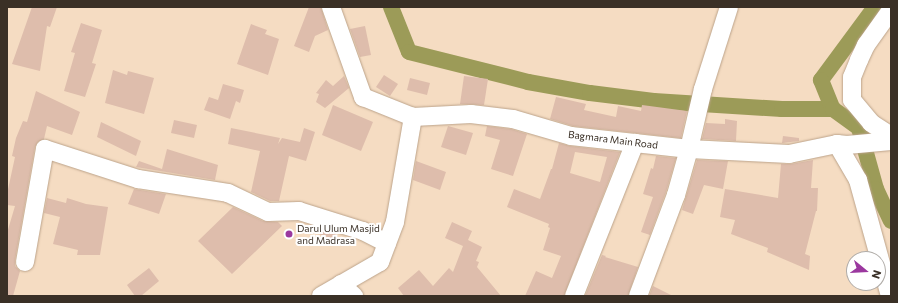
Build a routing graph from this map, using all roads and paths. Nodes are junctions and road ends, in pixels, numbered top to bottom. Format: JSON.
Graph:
{"nodes":[{"id":1,"x":331,"y":7,"type":"edge"},
{"id":2,"x":729,"y":7,"type":"edge"},
{"id":3,"x":891,"y":10,"type":"edge"},
{"id":4,"x":413,"y":117,"type":"junction"},
{"id":5,"x":888,"y":139,"type":"edge"},
{"id":6,"x":635,"y":143,"type":"junction"},
{"id":7,"x":842,"y":144,"type":"junction"},
{"id":8,"x":689,"y":149,"type":"junction"},
{"id":9,"x":387,"y":242,"type":"junction"},
{"id":10,"x":26,"y":262,"type":"dead end"},
{"id":11,"x":347,"y":290,"type":"edge"},
{"id":12,"x":322,"y":296,"type":"edge"},
{"id":13,"x":574,"y":296,"type":"edge"},
{"id":14,"x":638,"y":296,"type":"edge"},
{"id":15,"x":890,"y":296,"type":"edge"}],
"edges":[{"from":1,"to":4,"type":"street","name":"Bagmara Main Road"},
{"from":2,"to":8,"type":"street"},
{"from":3,"to":5,"type":"street"},
{"from":4,"to":6,"type":"street","name":"Bagmara Main Road"},
{"from":4,"to":9,"type":"street"},
{"from":5,"to":7,"type":"street","name":"Bagmara Main Road"},
{"from":6,"to":8,"type":"street","name":"Bagmara Main Road"},
{"from":6,"to":13,"type":"street"},
{"from":7,"to":8,"type":"street","name":"Bagmara Main Road"},
{"from":7,"to":15,"type":"street"},
{"from":8,"to":14,"type":"street"},
{"from":9,"to":10,"type":"street"},
{"from":9,"to":11,"type":"street"},
{"from":11,"to":12,"type":"street"}]}
